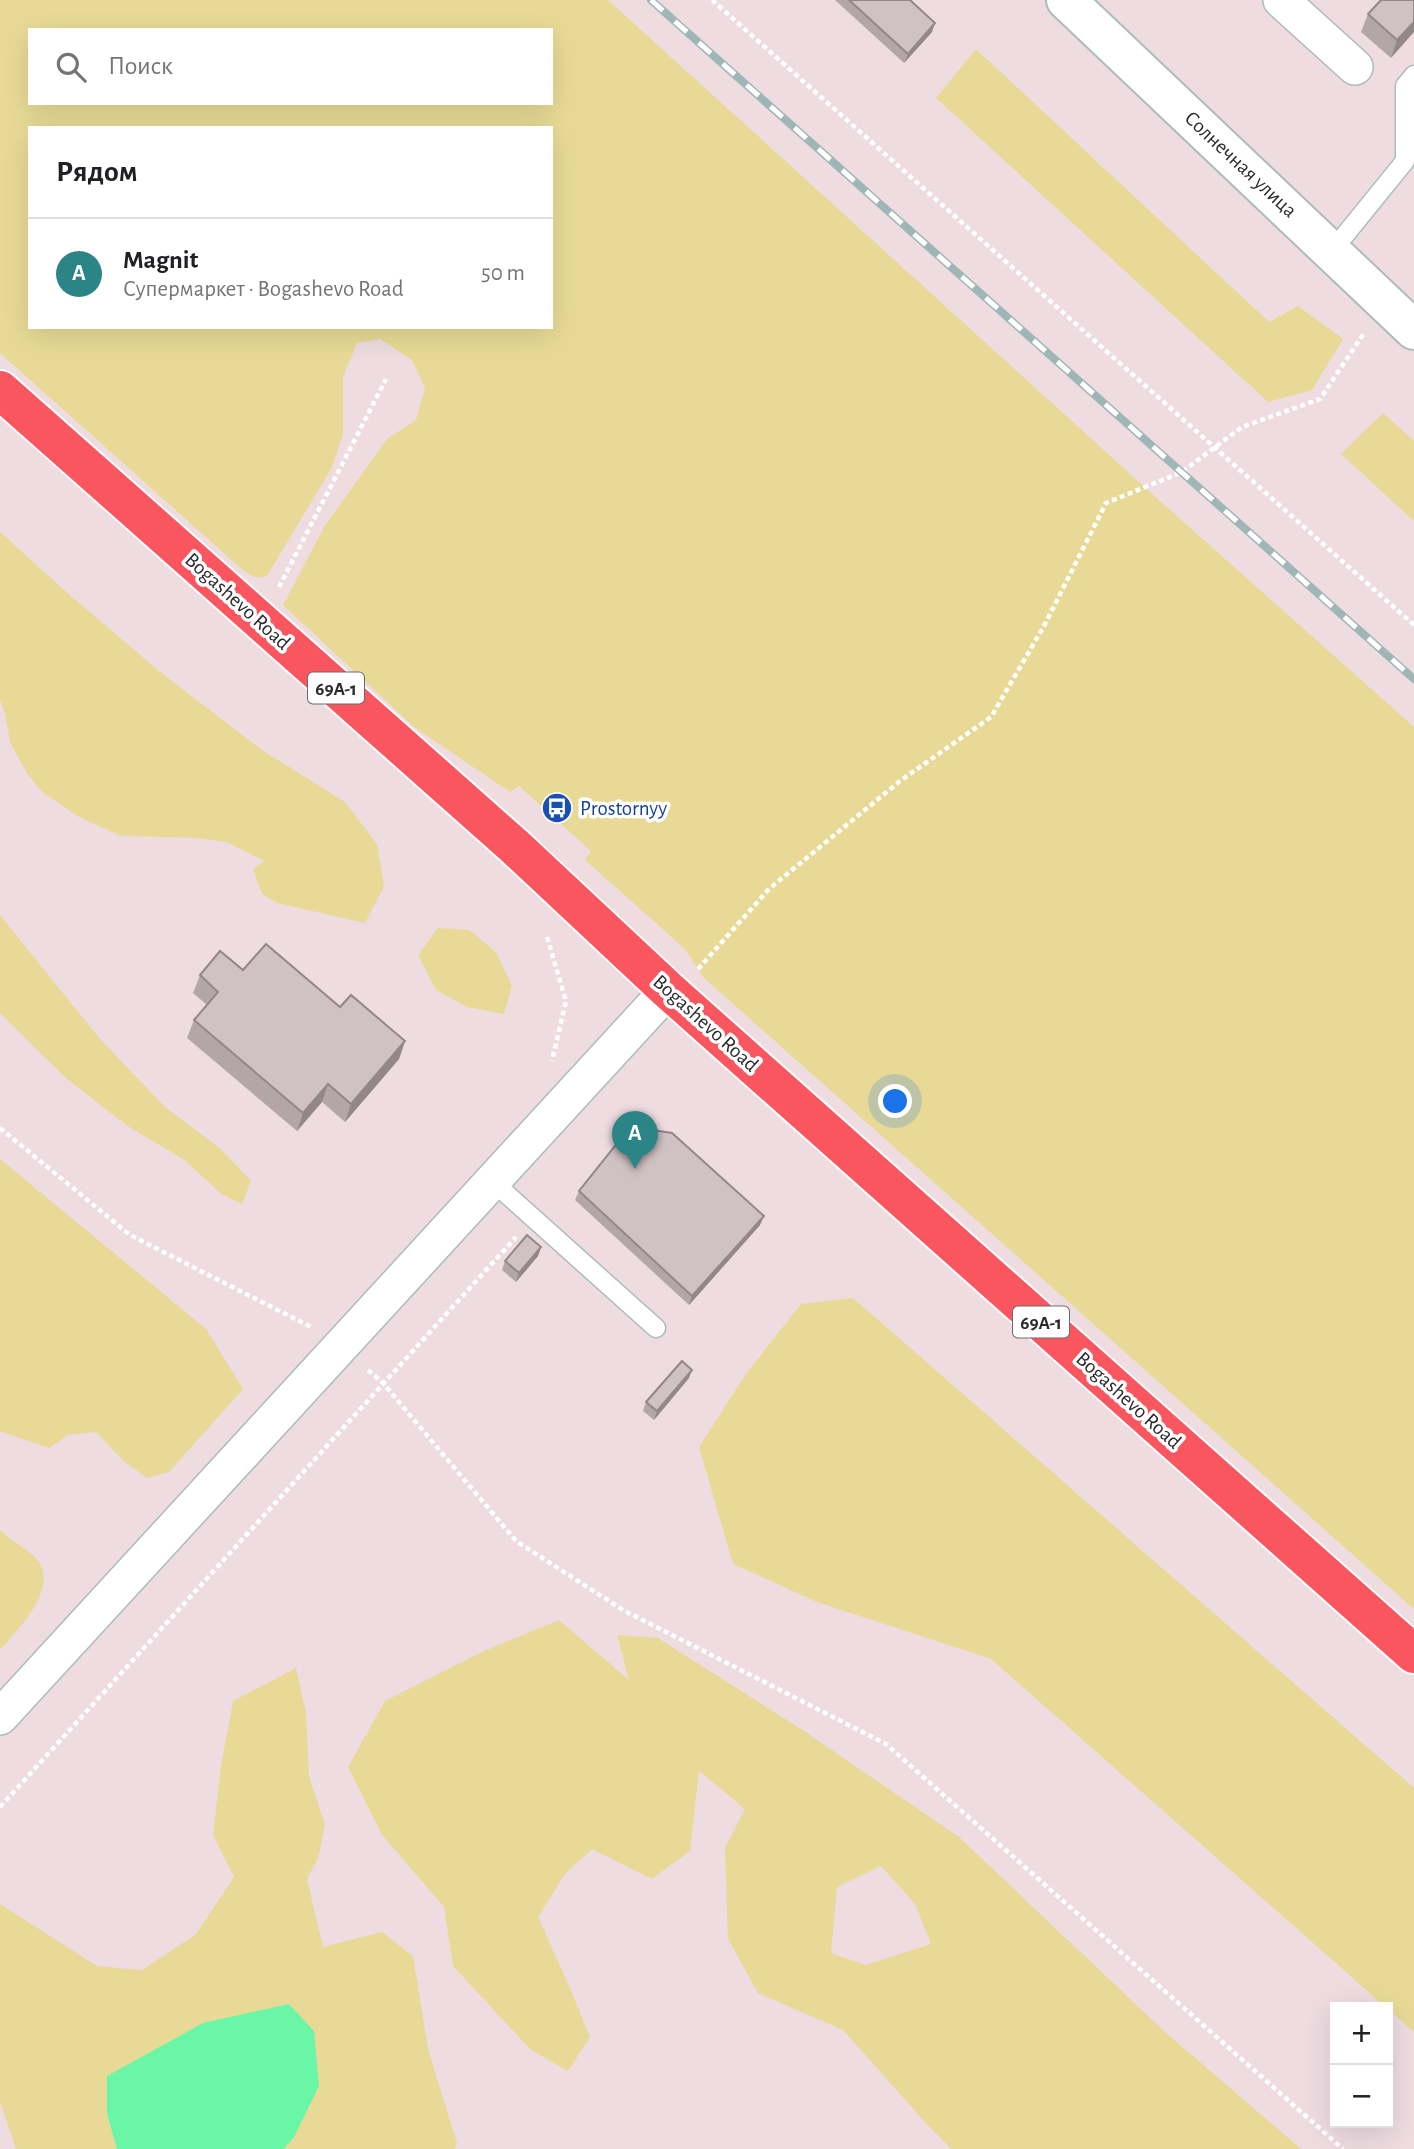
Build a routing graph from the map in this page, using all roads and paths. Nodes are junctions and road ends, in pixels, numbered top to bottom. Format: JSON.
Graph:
{"nodes":[{"id":1,"x":712,"y":0,"type":"edge"},
{"id":2,"x":1066,"y":0,"type":"edge"},
{"id":3,"x":1281,"y":0,"type":"edge"},
{"id":4,"x":1355,"y":67,"type":"dead end"},
{"id":5,"x":1414,"y":75,"type":"edge"},
{"id":6,"x":1332,"y":250,"type":"junction"},
{"id":7,"x":1385,"y":301,"type":"junction"},
{"id":8,"x":1414,"y":330,"type":"edge"},
{"id":9,"x":386,"y":379,"type":"dead end"},
{"id":10,"x":0,"y":390,"type":"edge"},
{"id":11,"x":1215,"y":447,"type":"junction"},
{"id":12,"x":261,"y":622,"type":"junction"},
{"id":13,"x":1414,"y":625,"type":"edge"},
{"id":14,"x":547,"y":937,"type":"dead end"},
{"id":15,"x":678,"y":975,"type":"junction"},
{"id":16,"x":551,"y":1065,"type":"dead end"},
{"id":17,"x":0,"y":1128,"type":"edge"},
{"id":18,"x":493,"y":1182,"type":"junction"},
{"id":19,"x":535,"y":1217,"type":"junction"},
{"id":20,"x":656,"y":1328,"type":"dead end"},
{"id":21,"x":341,"y":1347,"type":"junction"},
{"id":22,"x":383,"y":1383,"type":"junction"},
{"id":23,"x":1414,"y":1654,"type":"edge"},
{"id":24,"x":0,"y":1717,"type":"edge"},
{"id":25,"x":0,"y":1807,"type":"edge"},
{"id":26,"x":1343,"y":2149,"type":"edge"}],
"edges":[{"from":1,"to":11,"type":"path"},
{"from":2,"to":6,"type":"street","name":"Солнечная улица"},
{"from":3,"to":4,"type":"street"},
{"from":5,"to":6,"type":"lane"},
{"from":6,"to":7,"type":"street","name":"Солнечная улица"},
{"from":7,"to":8,"type":"street","name":"Солнечная улица"},
{"from":7,"to":11,"type":"path"},
{"from":9,"to":12,"type":"path"},
{"from":10,"to":12,"type":"main road","name":"Bogashevo Road","number":"69А-1"},
{"from":11,"to":13,"type":"path"},
{"from":11,"to":15,"type":"path"},
{"from":12,"to":15,"type":"main road","name":"Bogashevo Road","number":"69А-1"},
{"from":14,"to":16,"type":"path"},
{"from":15,"to":18,"type":"street"},
{"from":15,"to":23,"type":"main road","name":"Bogashevo Road","number":"69А-1"},
{"from":17,"to":21,"type":"path"},
{"from":18,"to":19,"type":"lane"},
{"from":18,"to":21,"type":"street"},
{"from":19,"to":20,"type":"lane"},
{"from":19,"to":22,"type":"path"},
{"from":21,"to":22,"type":"path"},
{"from":21,"to":24,"type":"street"},
{"from":22,"to":25,"type":"path"},
{"from":22,"to":26,"type":"path"}]}
